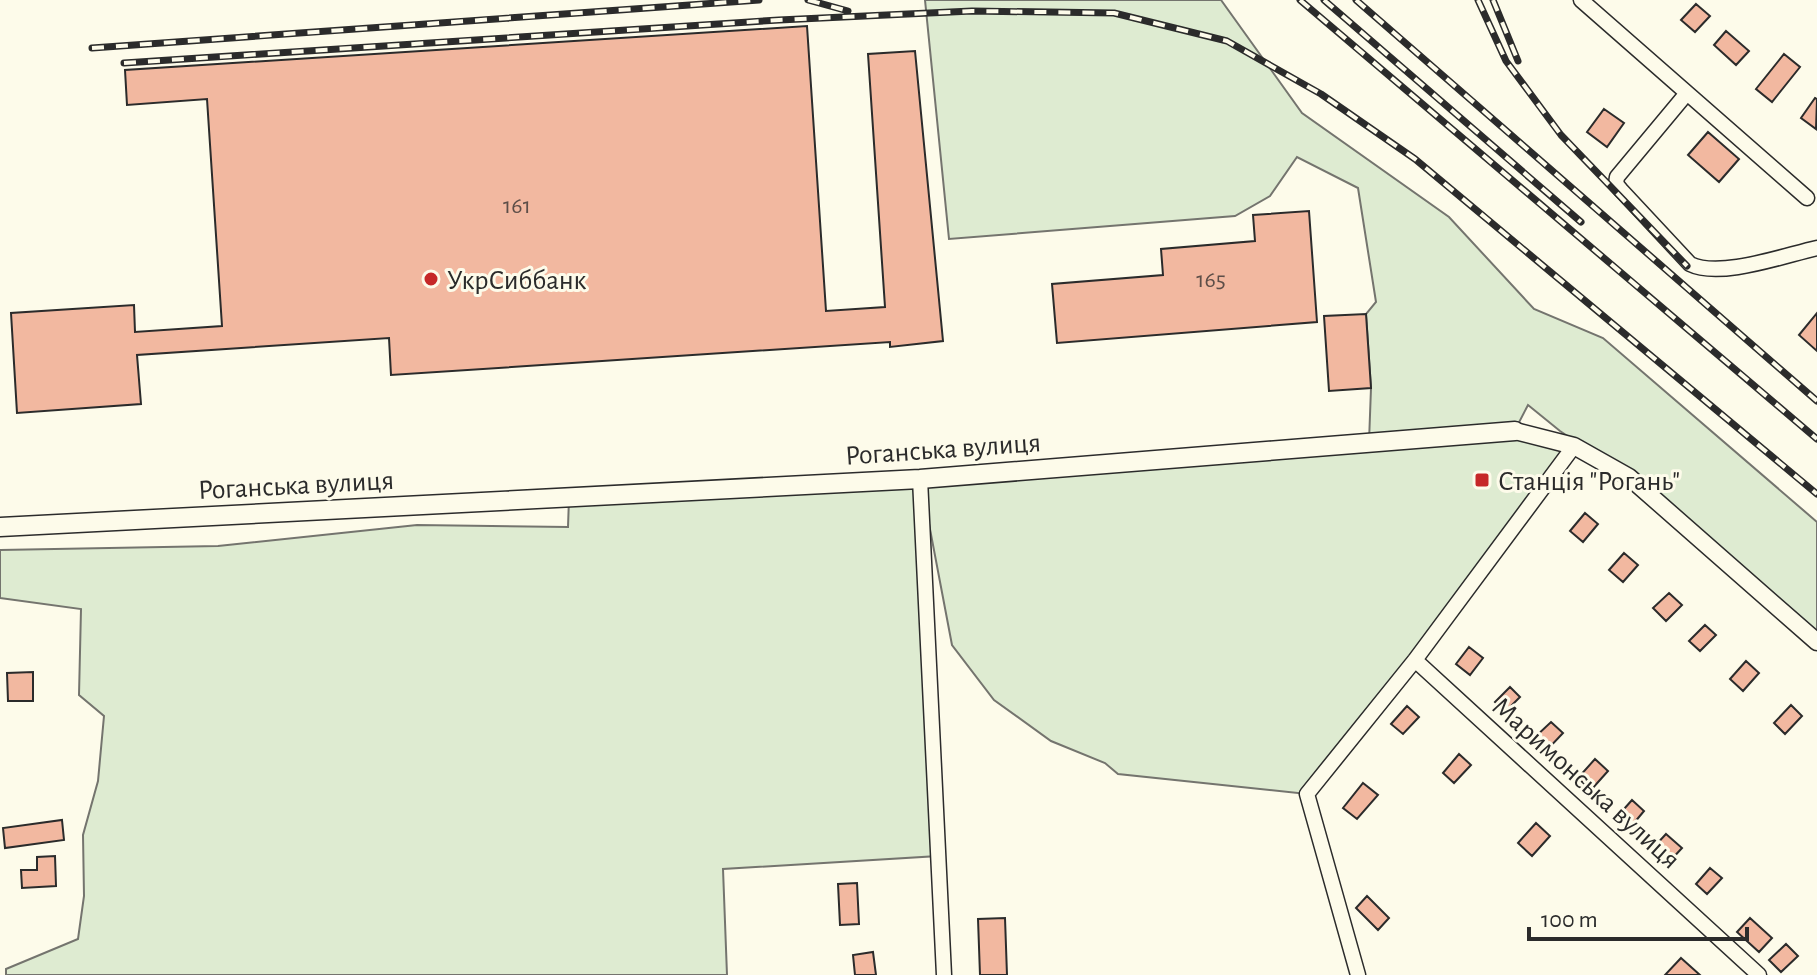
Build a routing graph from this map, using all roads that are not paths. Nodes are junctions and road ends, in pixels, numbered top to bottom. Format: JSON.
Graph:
{"nodes":[{"id":1,"x":1581,"y":0,"type":"edge"},
{"id":2,"x":1687,"y":93,"type":"junction"},
{"id":3,"x":1807,"y":198,"type":"dead end"},
{"id":4,"x":1817,"y":248,"type":"edge"},
{"id":5,"x":1515,"y":431,"type":"joint"},
{"id":6,"x":1574,"y":446,"type":"junction"},
{"id":7,"x":920,"y":479,"type":"junction"},
{"id":8,"x":0,"y":527,"type":"edge"},
{"id":9,"x":1817,"y":642,"type":"edge"},
{"id":10,"x":1415,"y":660,"type":"junction"},
{"id":11,"x":944,"y":975,"type":"edge"},
{"id":12,"x":1358,"y":975,"type":"edge"},
{"id":13,"x":1759,"y":975,"type":"edge"}],
"edges":[{"from":1,"to":2,"type":"street"},
{"from":2,"to":3,"type":"street"},
{"from":2,"to":4,"type":"street"},
{"from":5,"to":6,"type":"street","name":"Роганська вулиця"},
{"from":5,"to":7,"type":"main road","name":"Роганська вулиця"},
{"from":6,"to":9,"type":"street","name":"Роганська вулиця"},
{"from":6,"to":10,"type":"street"},
{"from":7,"to":8,"type":"main road","name":"Роганська вулиця"},
{"from":7,"to":11,"type":"street"},
{"from":10,"to":12,"type":"street"},
{"from":10,"to":13,"type":"street","name":"Маримонська вулиця"}]}
